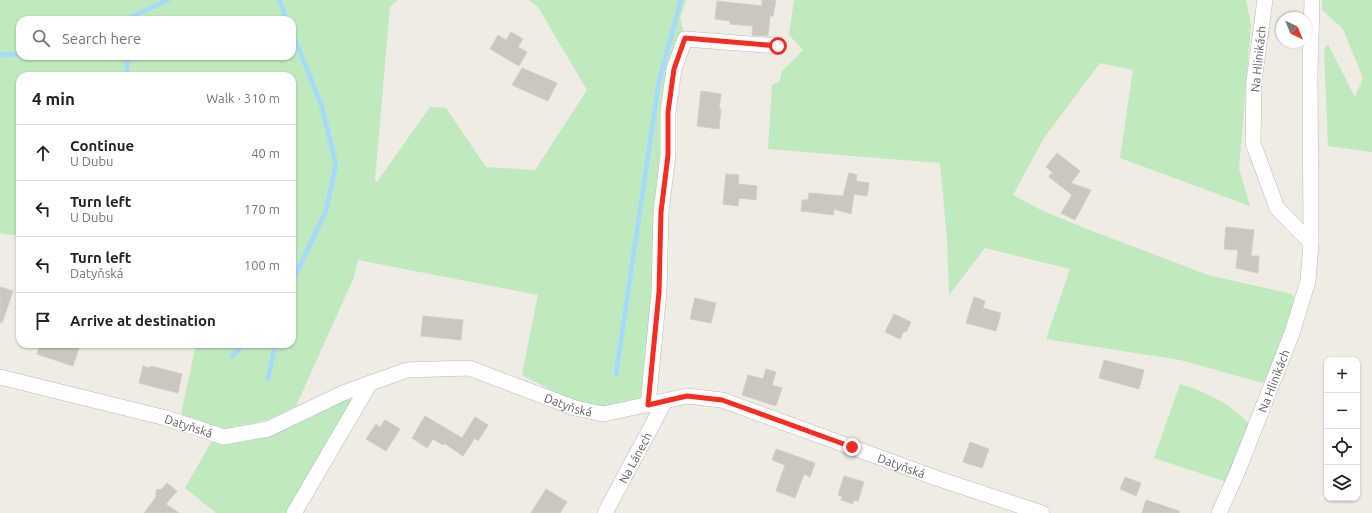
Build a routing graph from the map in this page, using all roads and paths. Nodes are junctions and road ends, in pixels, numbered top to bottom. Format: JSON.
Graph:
{"nodes":[{"id":1,"x":1265,"y":0,"type":"edge"},
{"id":2,"x":1312,"y":0,"type":"edge"},
{"id":3,"x":778,"y":46,"type":"dead end"},
{"id":4,"x":1311,"y":243,"type":"junction"},
{"id":5,"x":0,"y":377,"type":"edge"},
{"id":6,"x":370,"y":383,"type":"junction"},
{"id":7,"x":665,"y":401,"type":"junction"},
{"id":8,"x":648,"y":405,"type":"junction"},
{"id":9,"x":294,"y":513,"type":"edge"},
{"id":10,"x":605,"y":513,"type":"edge"},
{"id":11,"x":1042,"y":513,"type":"edge"},
{"id":12,"x":1219,"y":513,"type":"edge"}],
"edges":[{"from":1,"to":4,"type":"street","name":"Na Hlinikách"},
{"from":2,"to":4,"type":"street","name":"Na Hlinikách"},
{"from":3,"to":8,"type":"street"},
{"from":4,"to":12,"type":"street","name":"Na Hlinikách"},
{"from":5,"to":6,"type":"street","name":"Datyňská"},
{"from":6,"to":8,"type":"street","name":"Datyňská"},
{"from":6,"to":9,"type":"street"},
{"from":7,"to":8,"type":"street","name":"Datyňská"},
{"from":7,"to":10,"type":"street","name":"Na Lánech"},
{"from":7,"to":11,"type":"street","name":"Datyňská"}]}
